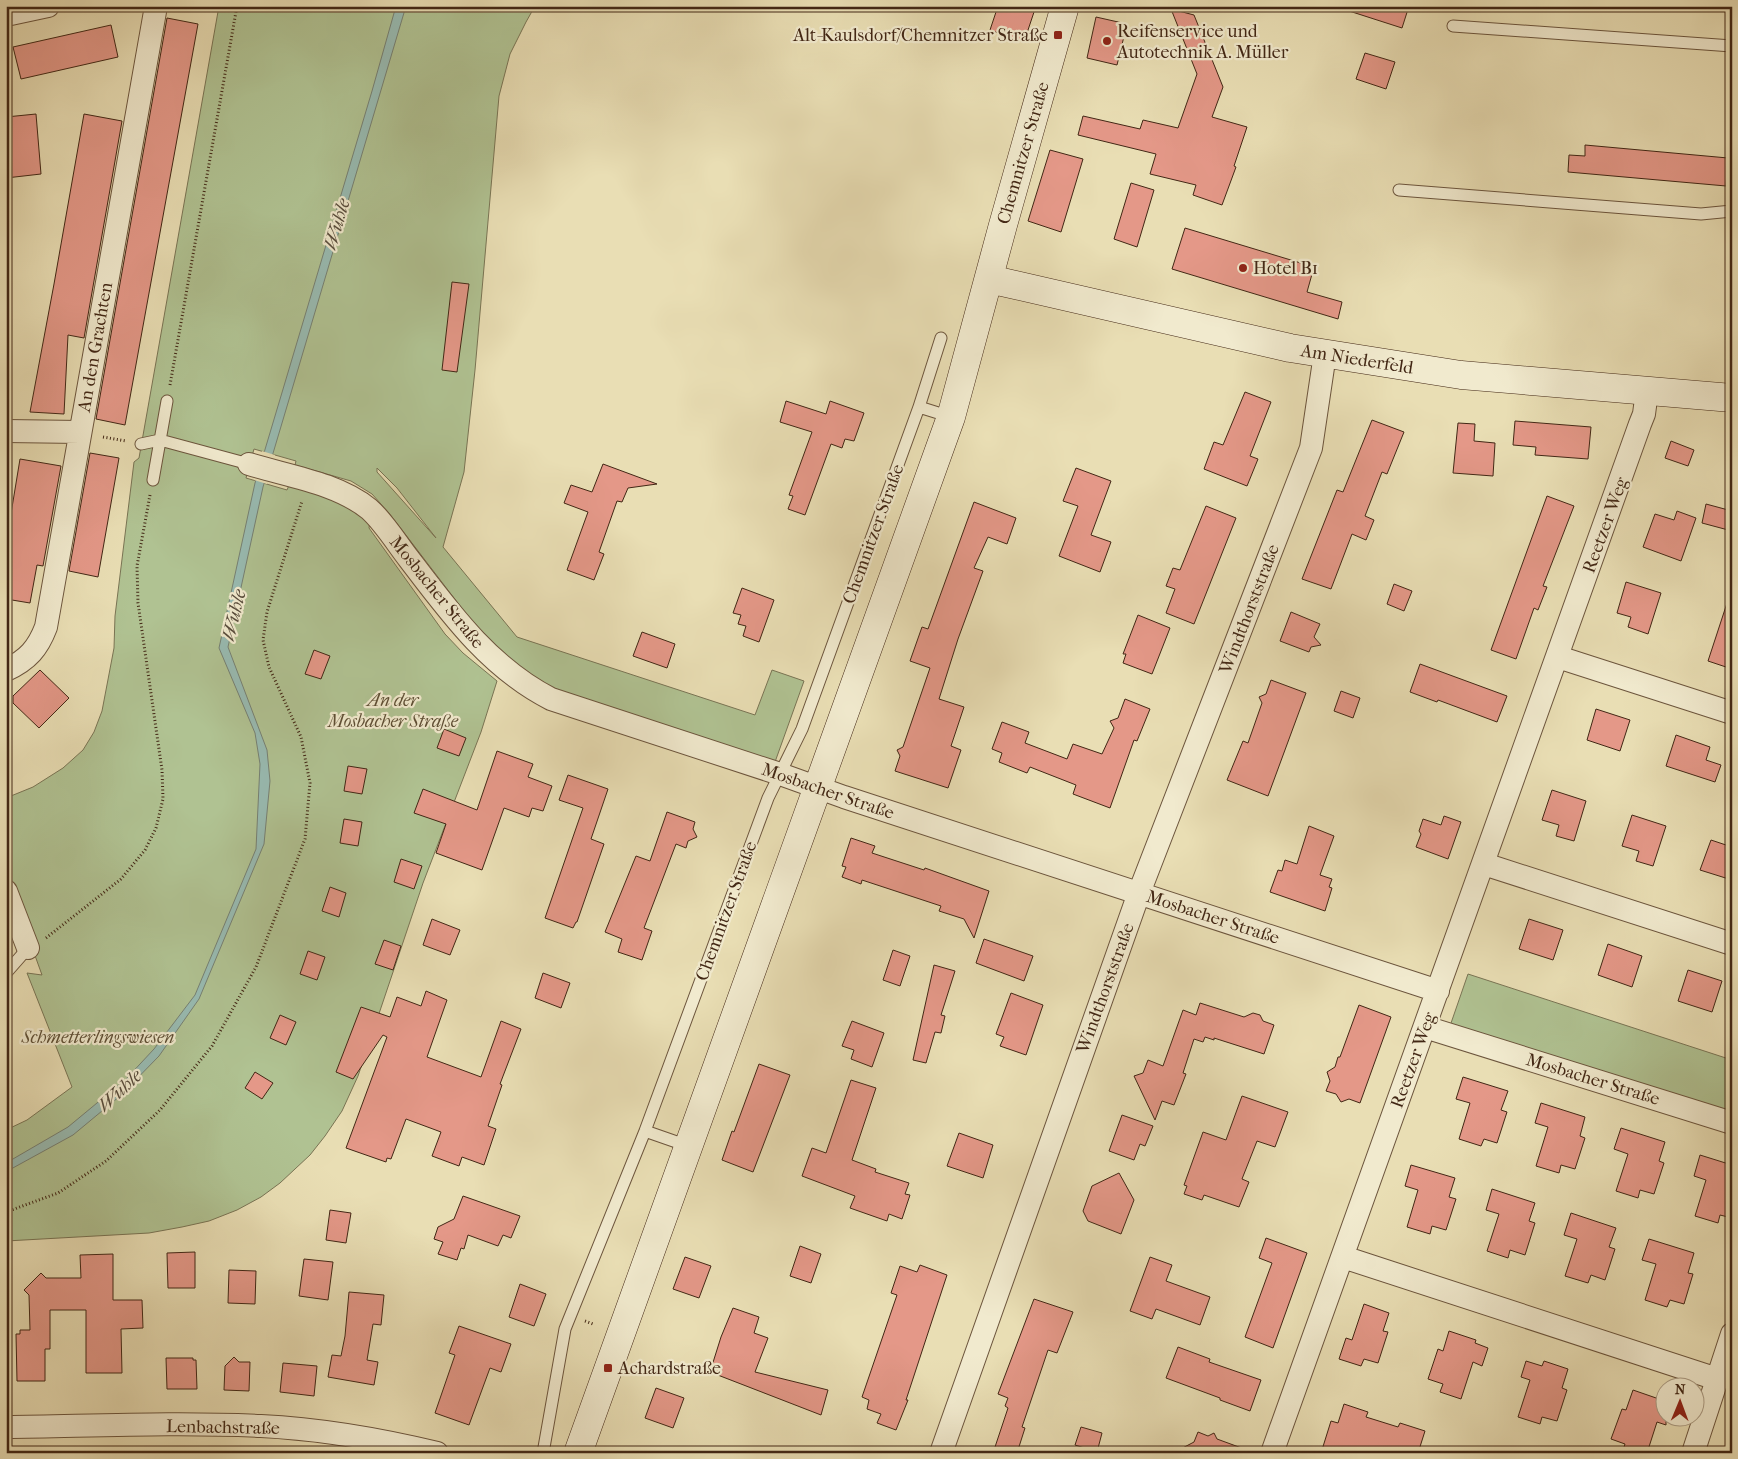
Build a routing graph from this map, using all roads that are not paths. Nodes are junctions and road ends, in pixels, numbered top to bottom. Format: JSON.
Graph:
{"nodes":[{"id":1,"x":48,"y":6,"type":"edge"},
{"id":2,"x":156,"y":6,"type":"edge"},
{"id":3,"x":1065,"y":6,"type":"edge"},
{"id":4,"x":6,"y":15,"type":"edge"},
{"id":5,"x":1453,"y":26,"type":"dead end"},
{"id":6,"x":1732,"y":46,"type":"edge"},
{"id":7,"x":1399,"y":190,"type":"dead end"},
{"id":8,"x":1732,"y":211,"type":"edge"},
{"id":9,"x":989,"y":279,"type":"junction"},
{"id":10,"x":941,"y":338,"type":"dead end"},
{"id":11,"x":1325,"y":354,"type":"junction"},
{"id":12,"x":1646,"y":390,"type":"junction"},
{"id":13,"x":1732,"y":398,"type":"edge"},
{"id":14,"x":167,"y":401,"type":"road end"},
{"id":15,"x":919,"y":407,"type":"junction"},
{"id":16,"x":951,"y":417,"type":"junction"},
{"id":17,"x":6,"y":431,"type":"edge"},
{"id":18,"x":80,"y":432,"type":"junction"},
{"id":19,"x":160,"y":440,"type":"junction"},
{"id":20,"x":141,"y":444,"type":"road end"},
{"id":21,"x":249,"y":464,"type":"joint"},
{"id":22,"x":153,"y":480,"type":"road end"},
{"id":23,"x":1558,"y":657,"type":"junction"},
{"id":24,"x":6,"y":670,"type":"edge"},
{"id":25,"x":1732,"y":713,"type":"edge"},
{"id":26,"x":780,"y":774,"type":"junction"},
{"id":27,"x":817,"y":788,"type":"junction"},
{"id":28,"x":1484,"y":864,"type":"junction"},
{"id":29,"x":6,"y":891,"type":"edge"},
{"id":30,"x":1139,"y":893,"type":"junction"},
{"id":31,"x":1732,"y":944,"type":"edge"},
{"id":32,"x":28,"y":948,"type":"joint"},
{"id":33,"x":6,"y":972,"type":"edge"},
{"id":34,"x":1438,"y":991,"type":"junction"},
{"id":35,"x":1425,"y":1027,"type":"junction"},
{"id":36,"x":1732,"y":1123,"type":"edge"},
{"id":37,"x":645,"y":1131,"type":"junction"},
{"id":38,"x":688,"y":1146,"type":"junction"},
{"id":39,"x":1343,"y":1257,"type":"junction"},
{"id":40,"x":1732,"y":1334,"type":"edge"},
{"id":41,"x":1717,"y":1379,"type":"junction"},
{"id":42,"x":6,"y":1427,"type":"edge"},
{"id":43,"x":437,"y":1453,"type":"edge"},
{"id":44,"x":543,"y":1453,"type":"edge"},
{"id":45,"x":578,"y":1453,"type":"edge"},
{"id":46,"x":941,"y":1453,"type":"edge"},
{"id":47,"x":1272,"y":1453,"type":"edge"},
{"id":48,"x":1693,"y":1453,"type":"edge"}],
"edges":[{"from":1,"to":4,"type":"street"},
{"from":2,"to":18,"type":"street","name":"An den Grachten"},
{"from":3,"to":9,"type":"main road","name":"Chemnitzer Straße"},
{"from":5,"to":6,"type":"lane"},
{"from":7,"to":8,"type":"lane"},
{"from":9,"to":11,"type":"main road","name":"Am Niederfeld"},
{"from":9,"to":16,"type":"main road","name":"Chemnitzer Straße"},
{"from":10,"to":15,"type":"lane","name":"Chemnitzer Straße"},
{"from":11,"to":12,"type":"main road","name":"Am Niederfeld"},
{"from":11,"to":30,"type":"street","name":"Windthorststraße"},
{"from":12,"to":13,"type":"main road","name":"Am Niederfeld"},
{"from":12,"to":23,"type":"street","name":"Reetzer Weg"},
{"from":14,"to":19,"type":"lane"},
{"from":15,"to":16,"type":"lane"},
{"from":15,"to":26,"type":"lane","name":"Chemnitzer Straße"},
{"from":16,"to":27,"type":"main road","name":"Chemnitzer Straße"},
{"from":17,"to":18,"type":"street"},
{"from":18,"to":24,"type":"street","name":"An den Grachten"},
{"from":19,"to":20,"type":"lane"},
{"from":19,"to":21,"type":"lane"},
{"from":19,"to":22,"type":"lane"},
{"from":21,"to":26,"type":"street","name":"Mosbacher Straße"},
{"from":23,"to":25,"type":"street"},
{"from":23,"to":28,"type":"street","name":"Reetzer Weg"},
{"from":26,"to":27,"type":"street","name":"Mosbacher Straße"},
{"from":26,"to":37,"type":"lane","name":"Chemnitzer Straße"},
{"from":27,"to":30,"type":"street","name":"Mosbacher Straße"},
{"from":27,"to":38,"type":"main road","name":"Chemnitzer Straße"},
{"from":28,"to":31,"type":"street"},
{"from":28,"to":34,"type":"street","name":"Reetzer Weg"},
{"from":29,"to":32,"type":"street"},
{"from":30,"to":34,"type":"street","name":"Mosbacher Straße"},
{"from":30,"to":46,"type":"street","name":"Windthorststraße"},
{"from":32,"to":33,"type":"lane"},
{"from":34,"to":35,"type":"street","name":"Reetzer Weg"},
{"from":35,"to":36,"type":"street","name":"Mosbacher Straße"},
{"from":35,"to":39,"type":"street","name":"Reetzer Weg"},
{"from":37,"to":38,"type":"lane"},
{"from":37,"to":44,"type":"lane","name":"Chemnitzer Straße"},
{"from":38,"to":45,"type":"main road","name":"Chemnitzer Straße"},
{"from":39,"to":41,"type":"street"},
{"from":39,"to":47,"type":"street","name":"Reetzer Weg"},
{"from":40,"to":41,"type":"street"},
{"from":41,"to":48,"type":"street"},
{"from":42,"to":43,"type":"street","name":"Lenbachstraße"}]}
